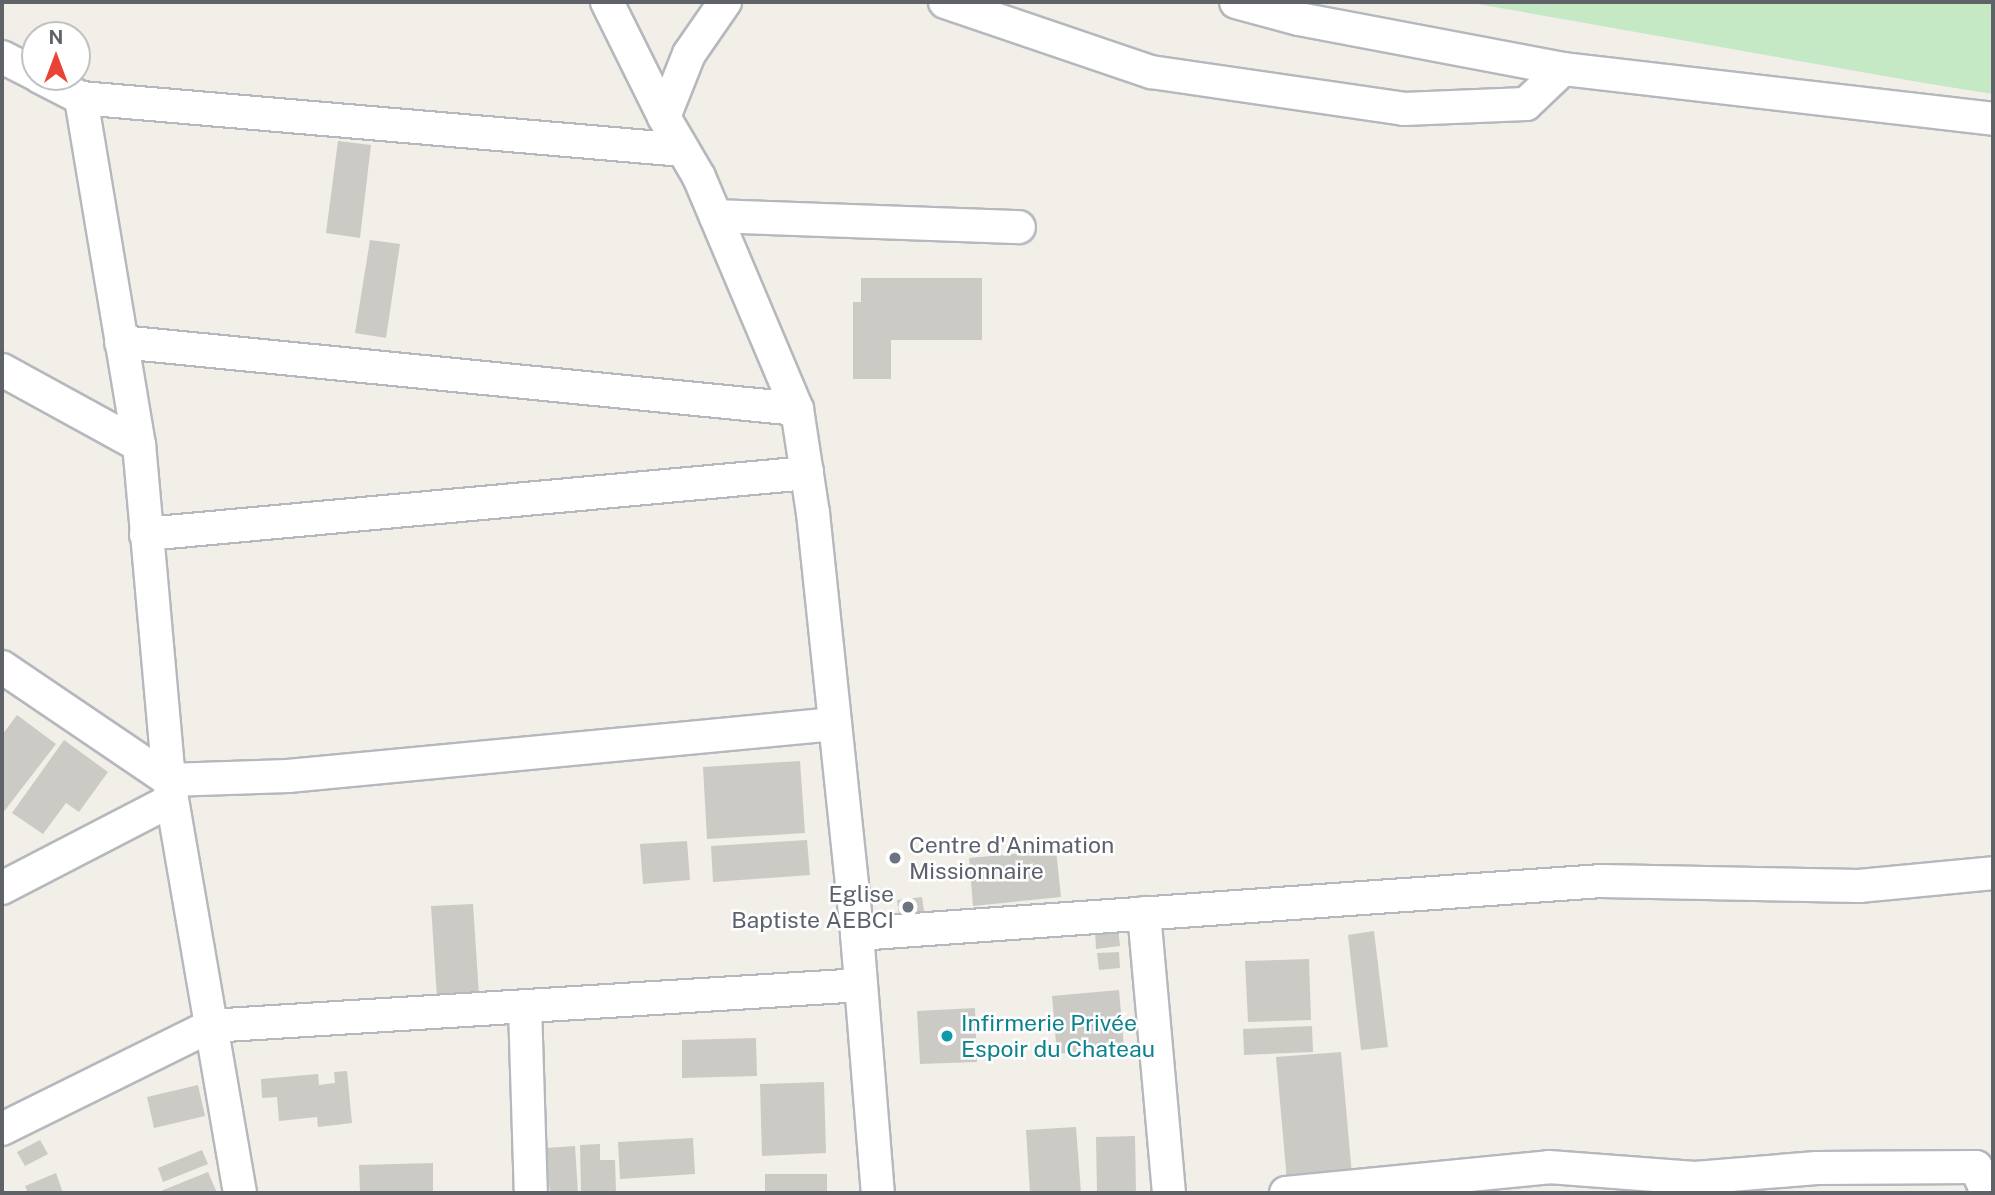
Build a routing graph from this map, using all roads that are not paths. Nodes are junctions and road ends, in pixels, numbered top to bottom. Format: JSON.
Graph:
{"nodes":[{"id":1,"x":607,"y":2,"type":"edge"},
{"id":2,"x":725,"y":2,"type":"edge"},
{"id":3,"x":945,"y":2,"type":"edge"},
{"id":4,"x":1236,"y":2,"type":"edge"},
{"id":5,"x":2,"y":57,"type":"edge"},
{"id":6,"x":21,"y":67,"type":"edge"},
{"id":7,"x":1563,"y":69,"type":"junction"},
{"id":8,"x":67,"y":91,"type":"edge"},
{"id":9,"x":81,"y":98,"type":"junction"},
{"id":10,"x":664,"y":117,"type":"junction"},
{"id":11,"x":1993,"y":119,"type":"edge"},
{"id":12,"x":683,"y":150,"type":"junction"},
{"id":13,"x":716,"y":216,"type":"junction"},
{"id":14,"x":1018,"y":227,"type":"dead end"},
{"id":15,"x":121,"y":341,"type":"junction"},
{"id":16,"x":2,"y":370,"type":"edge"},
{"id":17,"x":797,"y":409,"type":"junction"},
{"id":18,"x":139,"y":445,"type":"junction"},
{"id":19,"x":807,"y":473,"type":"junction"},
{"id":20,"x":146,"y":534,"type":"junction"},
{"id":21,"x":2,"y":667,"type":"edge"},
{"id":22,"x":835,"y":724,"type":"junction"},
{"id":23,"x":170,"y":790,"type":"junction"},
{"id":24,"x":1993,"y":873,"type":"edge"},
{"id":25,"x":2,"y":888,"type":"edge"},
{"id":26,"x":1144,"y":913,"type":"junction"},
{"id":27,"x":858,"y":933,"type":"junction"},
{"id":28,"x":861,"y":985,"type":"junction"},
{"id":29,"x":525,"y":1007,"type":"junction"},
{"id":30,"x":210,"y":1026,"type":"junction"},
{"id":31,"x":2,"y":1129,"type":"edge"},
{"id":32,"x":240,"y":1193,"type":"edge"},
{"id":33,"x":531,"y":1193,"type":"edge"},
{"id":34,"x":878,"y":1193,"type":"edge"},
{"id":35,"x":1169,"y":1193,"type":"edge"},
{"id":36,"x":1286,"y":1193,"type":"edge"},
{"id":37,"x":1987,"y":1193,"type":"edge"}],
"edges":[{"from":1,"to":10,"type":"street"},
{"from":2,"to":10,"type":"street"},
{"from":3,"to":7,"type":"street"},
{"from":4,"to":7,"type":"street"},
{"from":5,"to":6,"type":"street"},
{"from":7,"to":11,"type":"street"},
{"from":8,"to":9,"type":"street"},
{"from":9,"to":12,"type":"street"},
{"from":9,"to":15,"type":"street"},
{"from":10,"to":12,"type":"street"},
{"from":12,"to":13,"type":"street"},
{"from":13,"to":14,"type":"street"},
{"from":13,"to":17,"type":"street"},
{"from":15,"to":17,"type":"street"},
{"from":15,"to":18,"type":"street"},
{"from":16,"to":18,"type":"street"},
{"from":17,"to":19,"type":"street"},
{"from":18,"to":20,"type":"street"},
{"from":19,"to":20,"type":"street"},
{"from":19,"to":22,"type":"street"},
{"from":20,"to":23,"type":"street"},
{"from":21,"to":23,"type":"street"},
{"from":22,"to":23,"type":"street"},
{"from":22,"to":27,"type":"street"},
{"from":23,"to":25,"type":"street"},
{"from":23,"to":30,"type":"street"},
{"from":24,"to":26,"type":"street"},
{"from":26,"to":27,"type":"street"},
{"from":26,"to":35,"type":"street"},
{"from":27,"to":28,"type":"street"},
{"from":28,"to":29,"type":"street"},
{"from":28,"to":34,"type":"street"},
{"from":29,"to":30,"type":"street"},
{"from":29,"to":33,"type":"street"},
{"from":30,"to":31,"type":"street"},
{"from":30,"to":32,"type":"street"},
{"from":36,"to":37,"type":"street"}]}
